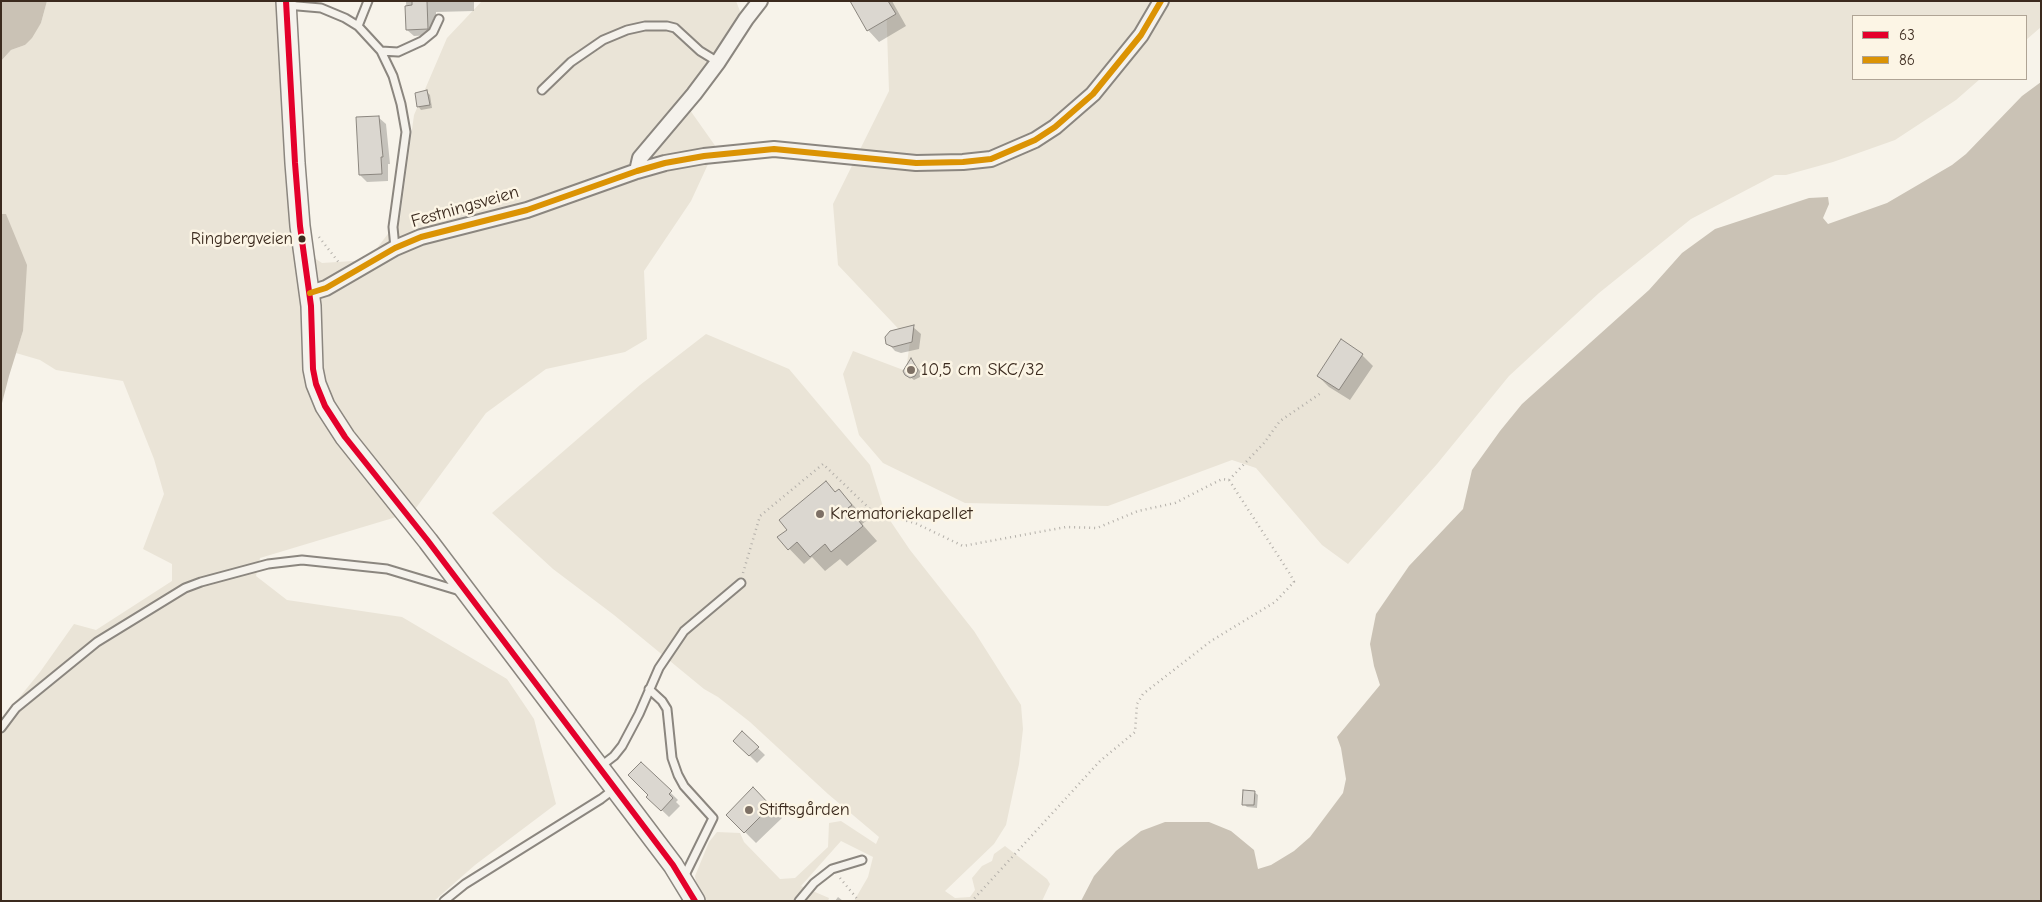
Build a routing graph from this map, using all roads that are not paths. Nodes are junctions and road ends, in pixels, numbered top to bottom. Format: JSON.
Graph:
{"nodes":[{"id":1,"x":368,"y":1,"type":"edge"},
{"id":2,"x":760,"y":1,"type":"edge"},
{"id":3,"x":1161,"y":1,"type":"edge"},
{"id":4,"x":286,"y":3,"type":"edge"},
{"id":5,"x":439,"y":19,"type":"dead end"},
{"id":6,"x":358,"y":26,"type":"junction"},
{"id":7,"x":382,"y":51,"type":"junction"},
{"id":8,"x":718,"y":62,"type":"junction"},
{"id":9,"x":542,"y":90,"type":"dead end"},
{"id":10,"x":637,"y":171,"type":"junction"},
{"id":11,"x":394,"y":248,"type":"junction"},
{"id":12,"x":310,"y":293,"type":"junction"},
{"id":13,"x":741,"y":583,"type":"road end"},
{"id":14,"x":468,"y":593,"type":"junction"},
{"id":15,"x":649,"y":689,"type":"junction"},
{"id":16,"x":1,"y":728,"type":"edge"},
{"id":17,"x":598,"y":767,"type":"junction"},
{"id":18,"x":615,"y":789,"type":"junction"},
{"id":19,"x":862,"y":860,"type":"dead end"},
{"id":20,"x":682,"y":879,"type":"junction"},
{"id":21,"x":444,"y":901,"type":"edge"},
{"id":22,"x":695,"y":901,"type":"edge"},
{"id":23,"x":799,"y":901,"type":"edge"}],
"edges":[{"from":1,"to":6,"type":"lane"},
{"from":2,"to":8,"type":"street"},
{"from":3,"to":10,"type":"street","name":"Festningsveien"},
{"from":4,"to":6,"type":"lane"},
{"from":4,"to":12,"type":"main road"},
{"from":5,"to":7,"type":"lane"},
{"from":6,"to":7,"type":"lane"},
{"from":7,"to":11,"type":"lane"},
{"from":8,"to":9,"type":"lane"},
{"from":8,"to":10,"type":"street"},
{"from":10,"to":11,"type":"street","name":"Festningsveien"},
{"from":11,"to":12,"type":"street","name":"Festningsveien"},
{"from":12,"to":14,"type":"main road"},
{"from":13,"to":15,"type":"lane"},
{"from":14,"to":16,"type":"lane"},
{"from":14,"to":17,"type":"main road"},
{"from":15,"to":17,"type":"lane"},
{"from":15,"to":20,"type":"lane"},
{"from":17,"to":18,"type":"main road"},
{"from":18,"to":20,"type":"main road"},
{"from":18,"to":21,"type":"lane"},
{"from":19,"to":23,"type":"lane"},
{"from":20,"to":22,"type":"main road"}]}
